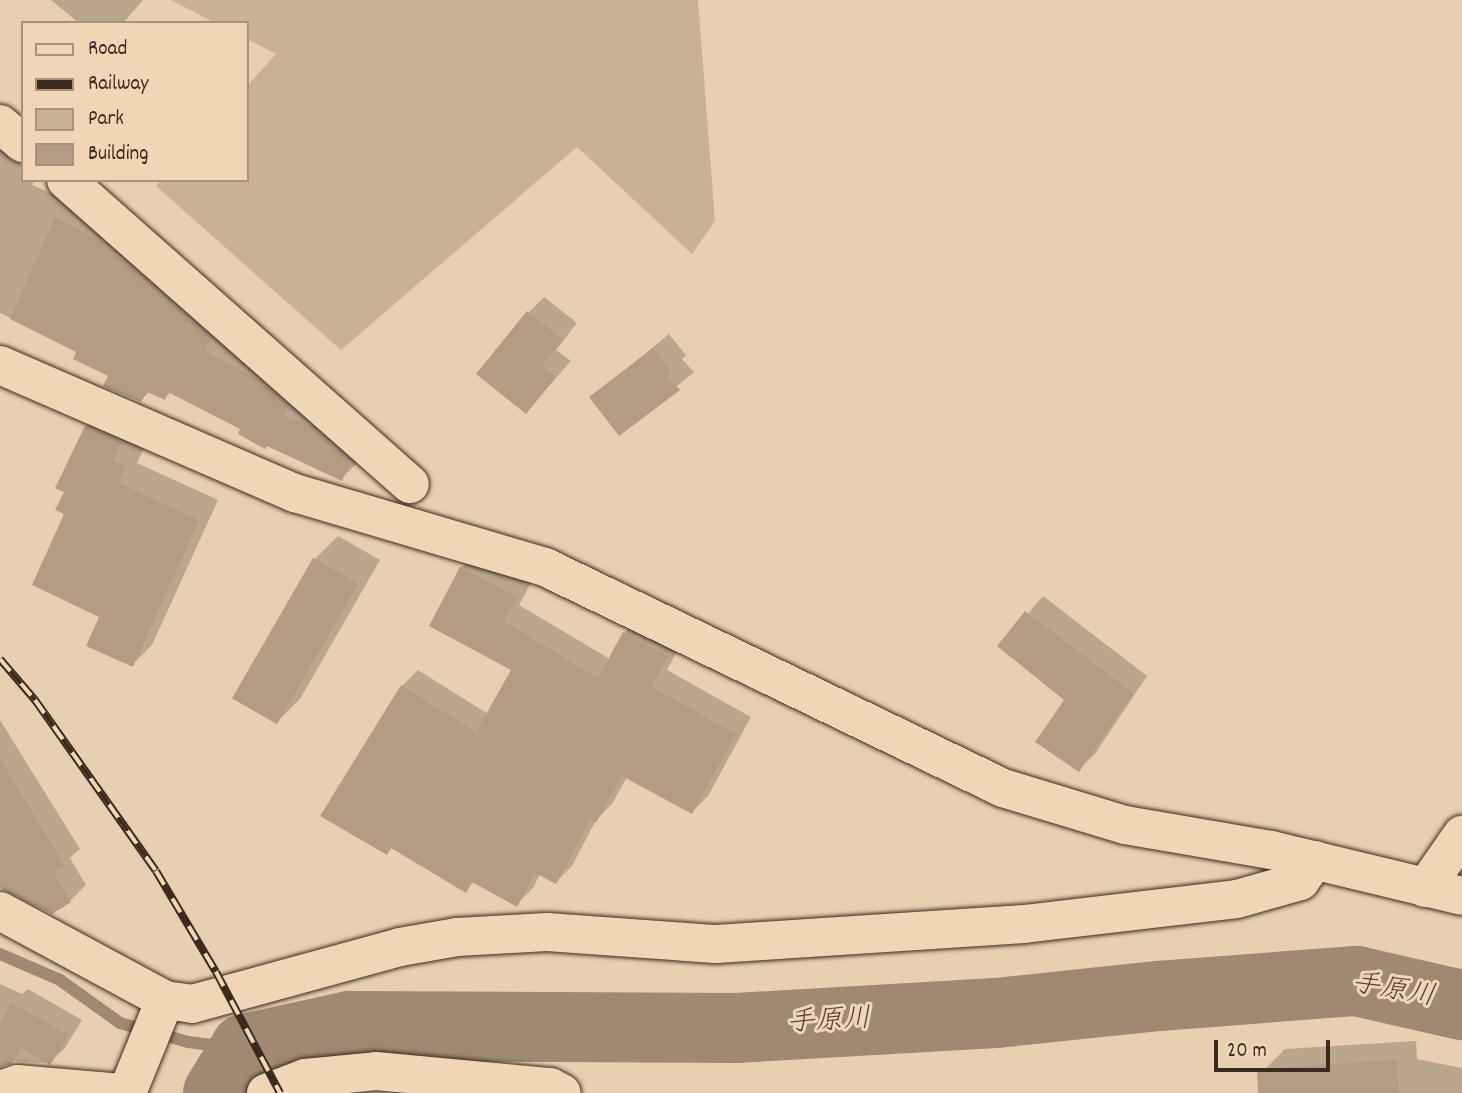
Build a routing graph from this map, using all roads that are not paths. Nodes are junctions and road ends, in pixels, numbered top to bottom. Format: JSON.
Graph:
{"nodes":[{"id":1,"x":0,"y":124,"type":"edge"},
{"id":2,"x":21,"y":141,"type":"edge"},
{"id":3,"x":68,"y":182,"type":"edge"},
{"id":4,"x":0,"y":365,"type":"edge"},
{"id":5,"x":410,"y":484,"type":"dead end"},
{"id":6,"x":1462,"y":835,"type":"edge"},
{"id":7,"x":1315,"y":860,"type":"junction"},
{"id":8,"x":1425,"y":888,"type":"junction"},
{"id":9,"x":1462,"y":896,"type":"edge"},
{"id":10,"x":0,"y":911,"type":"edge"},
{"id":11,"x":163,"y":1007,"type":"junction"},
{"id":12,"x":0,"y":1090,"type":"edge"},
{"id":13,"x":125,"y":1093,"type":"edge"},
{"id":14,"x":265,"y":1093,"type":"edge"},
{"id":15,"x":562,"y":1093,"type":"edge"}],
"edges":[{"from":1,"to":2,"type":"street"},
{"from":3,"to":5,"type":"street"},
{"from":4,"to":7,"type":"street"},
{"from":6,"to":8,"type":"street"},
{"from":7,"to":8,"type":"street"},
{"from":7,"to":11,"type":"street"},
{"from":8,"to":9,"type":"street"},
{"from":10,"to":11,"type":"street"},
{"from":11,"to":13,"type":"street"},
{"from":12,"to":13,"type":"street"},
{"from":14,"to":15,"type":"street"}]}
